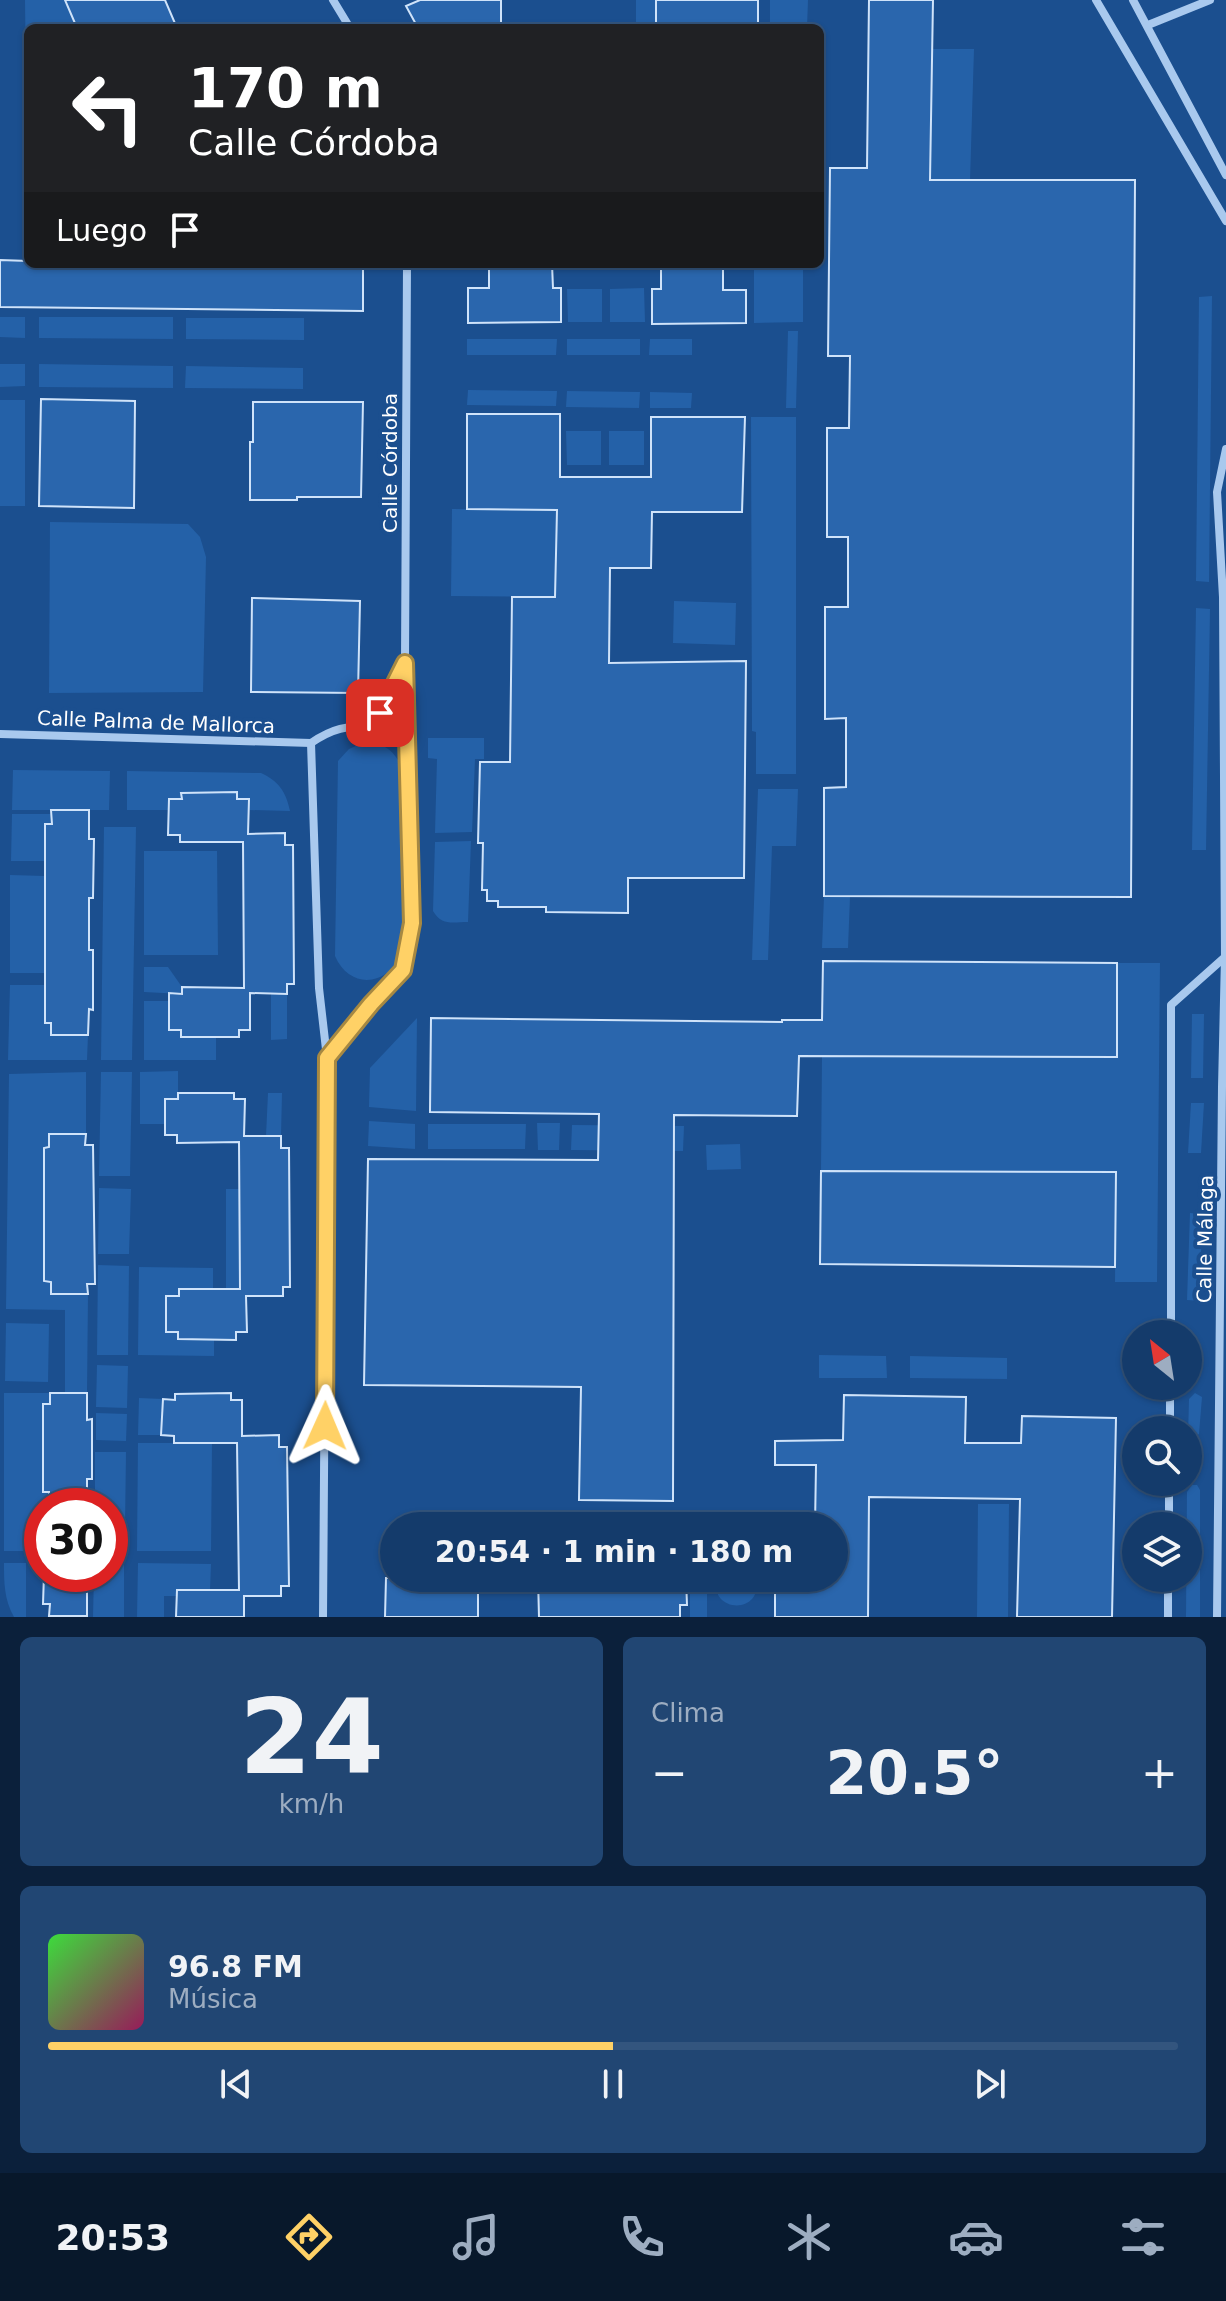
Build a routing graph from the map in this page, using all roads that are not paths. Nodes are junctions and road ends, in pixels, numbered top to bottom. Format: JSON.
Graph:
{"nodes":[{"id":1,"x":333,"y":0,"type":"edge"},
{"id":2,"x":1096,"y":0,"type":"edge"},
{"id":3,"x":1133,"y":0,"type":"edge"},
{"id":4,"x":1210,"y":0,"type":"edge"},
{"id":5,"x":348,"y":24,"type":"edge"},
{"id":6,"x":1148,"y":25,"type":"junction"},
{"id":7,"x":1226,"y":175,"type":"edge"},
{"id":8,"x":1226,"y":221,"type":"edge"},
{"id":9,"x":407,"y":268,"type":"edge"},
{"id":10,"x":1226,"y":449,"type":"edge"},
{"id":11,"x":1224,"y":571,"type":"edge"},
{"id":12,"x":405,"y":663,"type":"junction"},
{"id":13,"x":373,"y":726,"type":"junction"},
{"id":14,"x":0,"y":734,"type":"edge"},
{"id":15,"x":408,"y":742,"type":"junction"},
{"id":16,"x":311,"y":743,"type":"junction"},
{"id":17,"x":1225,"y":957,"type":"edge"},
{"id":18,"x":327,"y":1058,"type":"junction"},
{"id":19,"x":1171,"y":1320,"type":"edge"},
{"id":20,"x":1168,"y":1592,"type":"edge"},
{"id":21,"x":323,"y":1617,"type":"edge"},
{"id":22,"x":1168,"y":1617,"type":"edge"},
{"id":23,"x":1217,"y":1617,"type":"edge"}],
"edges":[{"from":1,"to":5,"type":"street"},
{"from":2,"to":8,"type":"street"},
{"from":3,"to":6,"type":"street"},
{"from":4,"to":6,"type":"street"},
{"from":6,"to":7,"type":"street"},
{"from":9,"to":12,"type":"street","name":"Calle Córdoba"},
{"from":10,"to":11,"type":"street","name":"Calle Málaga"},
{"from":11,"to":17,"type":"street","name":"Calle Málaga"},
{"from":12,"to":13,"type":"street","name":"Calle Córdoba"},
{"from":12,"to":15,"type":"street","name":"Calle Córdoba"},
{"from":13,"to":15,"type":"street"},
{"from":13,"to":16,"type":"street"},
{"from":14,"to":16,"type":"street","name":"Calle Palma de Mallorca"},
{"from":15,"to":18,"type":"street","name":"Calle Córdoba"},
{"from":16,"to":18,"type":"street"},
{"from":17,"to":19,"type":"street","name":"Calle Málaga"},
{"from":17,"to":23,"type":"street","name":"Calle Málaga"},
{"from":18,"to":21,"type":"street"},
{"from":20,"to":22,"type":"street"}]}
